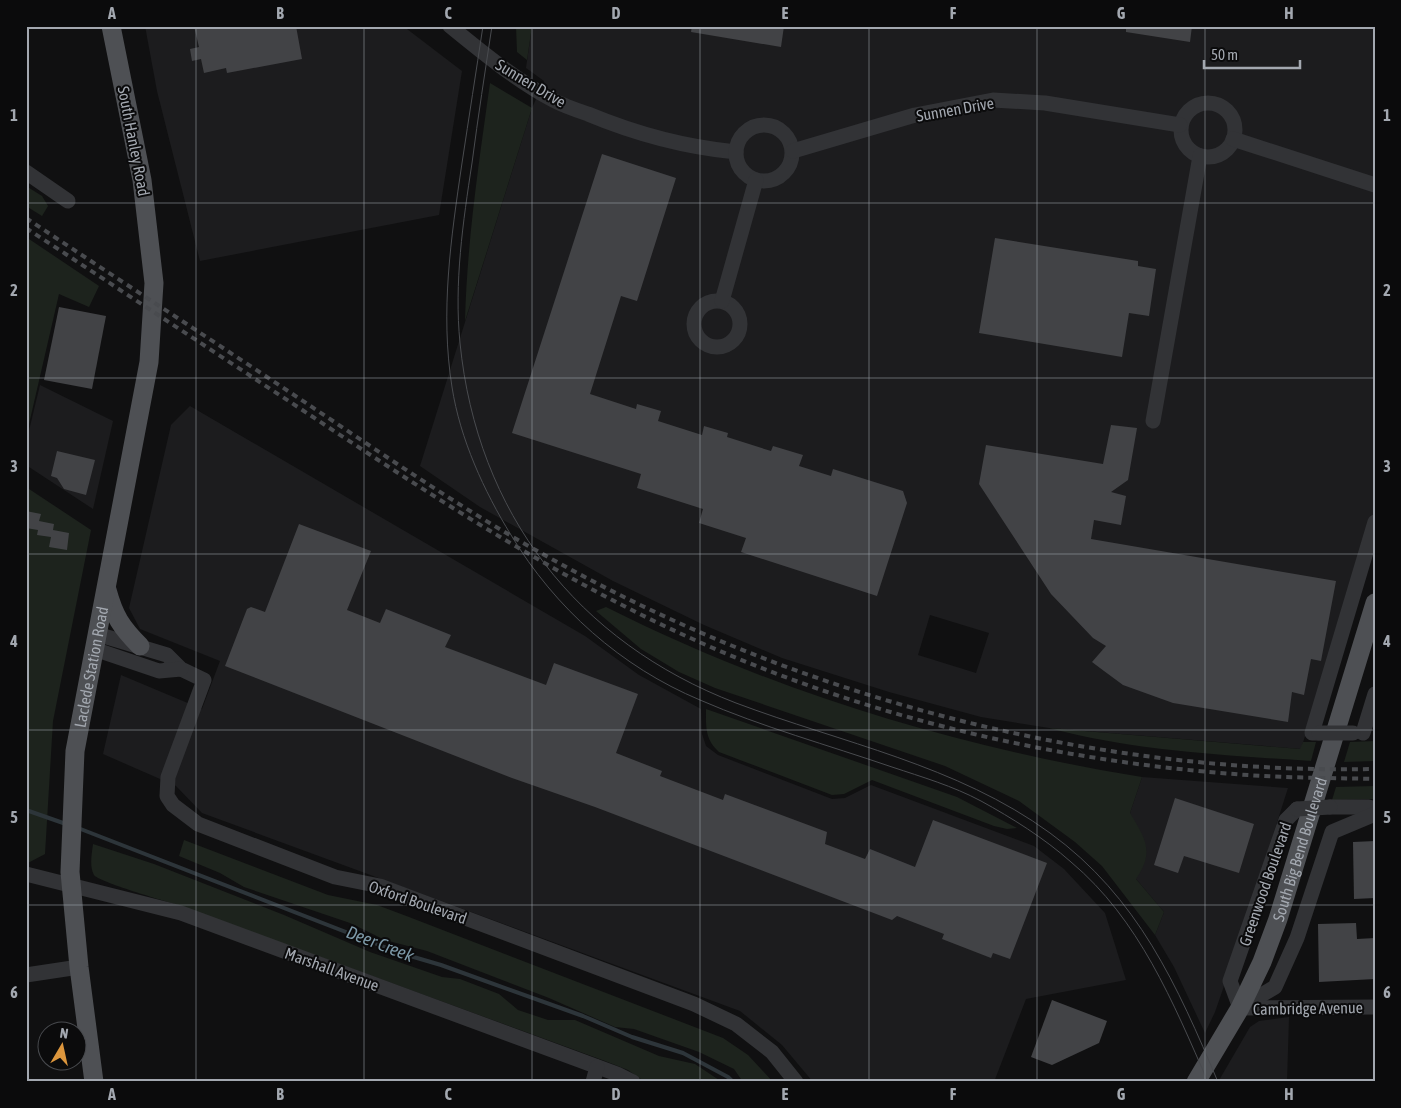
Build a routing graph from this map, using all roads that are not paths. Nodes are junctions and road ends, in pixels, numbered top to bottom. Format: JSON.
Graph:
{"nodes":[{"id":1,"x":111,"y":26,"type":"edge"},
{"id":2,"x":450,"y":26,"type":"edge"},
{"id":3,"x":1180,"y":125,"type":"junction"},
{"id":4,"x":1233,"y":139,"type":"junction"},
{"id":5,"x":793,"y":151,"type":"junction"},
{"id":6,"x":736,"y":152,"type":"junction"},
{"id":7,"x":1200,"y":156,"type":"junction"},
{"id":8,"x":26,"y":172,"type":"edge"},
{"id":9,"x":756,"y":180,"type":"junction"},
{"id":10,"x":1375,"y":185,"type":"edge"},
{"id":11,"x":68,"y":201,"type":"dead end"},
{"id":12,"x":152,"y":256,"type":"joint"},
{"id":13,"x":722,"y":301,"type":"dead end"},
{"id":14,"x":1153,"y":421,"type":"dead end"},
{"id":15,"x":1375,"y":522,"type":"edge"},
{"id":16,"x":106,"y":587,"type":"junction"},
{"id":17,"x":1375,"y":603,"type":"edge"},
{"id":18,"x":96,"y":641,"type":"junction"},
{"id":19,"x":140,"y":646,"type":"junction"},
{"id":20,"x":181,"y":669,"type":"junction"},
{"id":21,"x":1375,"y":694,"type":"edge"},
{"id":22,"x":1364,"y":733,"type":"edge"},
{"id":23,"x":1332,"y":807,"type":"junction"},
{"id":24,"x":1375,"y":810,"type":"edge"},
{"id":25,"x":1375,"y":814,"type":"edge"},
{"id":26,"x":1332,"y":832,"type":"junction"},
{"id":27,"x":26,"y":874,"type":"edge"},
{"id":28,"x":71,"y":886,"type":"junction"},
{"id":29,"x":79,"y":967,"type":"junction"},
{"id":30,"x":26,"y":975,"type":"edge"},
{"id":31,"x":1375,"y":1007,"type":"edge"},
{"id":32,"x":1240,"y":1008,"type":"junction"},
{"id":33,"x":597,"y":1067,"type":"junction"},
{"id":34,"x":94,"y":1082,"type":"edge"},
{"id":35,"x":593,"y":1082,"type":"edge"},
{"id":36,"x":633,"y":1082,"type":"edge"},
{"id":37,"x":796,"y":1082,"type":"edge"},
{"id":38,"x":1196,"y":1082,"type":"edge"}],
"edges":[{"from":1,"to":12,"type":"main road","name":"South Hanley Road"},
{"from":2,"to":6,"type":"street","name":"Sunnen Drive"},
{"from":3,"to":4,"type":"street"},
{"from":3,"to":5,"type":"street","name":"Sunnen Drive"},
{"from":3,"to":7,"type":"street"},
{"from":4,"to":7,"type":"street"},
{"from":4,"to":10,"type":"street"},
{"from":5,"to":6,"type":"street"},
{"from":5,"to":9,"type":"street"},
{"from":6,"to":9,"type":"street"},
{"from":7,"to":14,"type":"street"},
{"from":8,"to":11,"type":"street"},
{"from":9,"to":13,"type":"street"},
{"from":12,"to":16,"type":"main road","name":"Laclede Station Road"},
{"from":15,"to":22,"type":"street","bridge":true},
{"from":16,"to":18,"type":"main road","name":"Laclede Station Road"},
{"from":16,"to":19,"type":"main road"},
{"from":17,"to":32,"type":"main road","name":"South Big Bend Boulevard"},
{"from":18,"to":19,"type":"street","name":"Oxford Boulevard"},
{"from":18,"to":20,"type":"street","name":"Oxford Boulevard"},
{"from":18,"to":28,"type":"main road","name":"Laclede Station Road"},
{"from":19,"to":20,"type":"street","name":"Oxford Boulevard"},
{"from":20,"to":37,"type":"street","name":"Oxford Boulevard"},
{"from":21,"to":22,"type":"street"},
{"from":23,"to":24,"type":"street","name":"Greenwood Boulevard"},
{"from":23,"to":26,"type":"street"},
{"from":23,"to":32,"type":"street","name":"Greenwood Boulevard","bridge":true},
{"from":25,"to":26,"type":"street"},
{"from":26,"to":32,"type":"street"},
{"from":27,"to":28,"type":"street","name":"Marshall Avenue"},
{"from":28,"to":29,"type":"main road","name":"Laclede Station Road"},
{"from":28,"to":33,"type":"street","name":"Marshall Avenue"},
{"from":29,"to":30,"type":"street"},
{"from":29,"to":34,"type":"main road","name":"Laclede Station Road"},
{"from":31,"to":32,"type":"street","name":"Cambridge Avenue"},
{"from":32,"to":38,"type":"main road","name":"South Big Bend Boulevard"},
{"from":33,"to":35,"type":"street"},
{"from":33,"to":36,"type":"street","name":"Marshall Avenue"}]}
